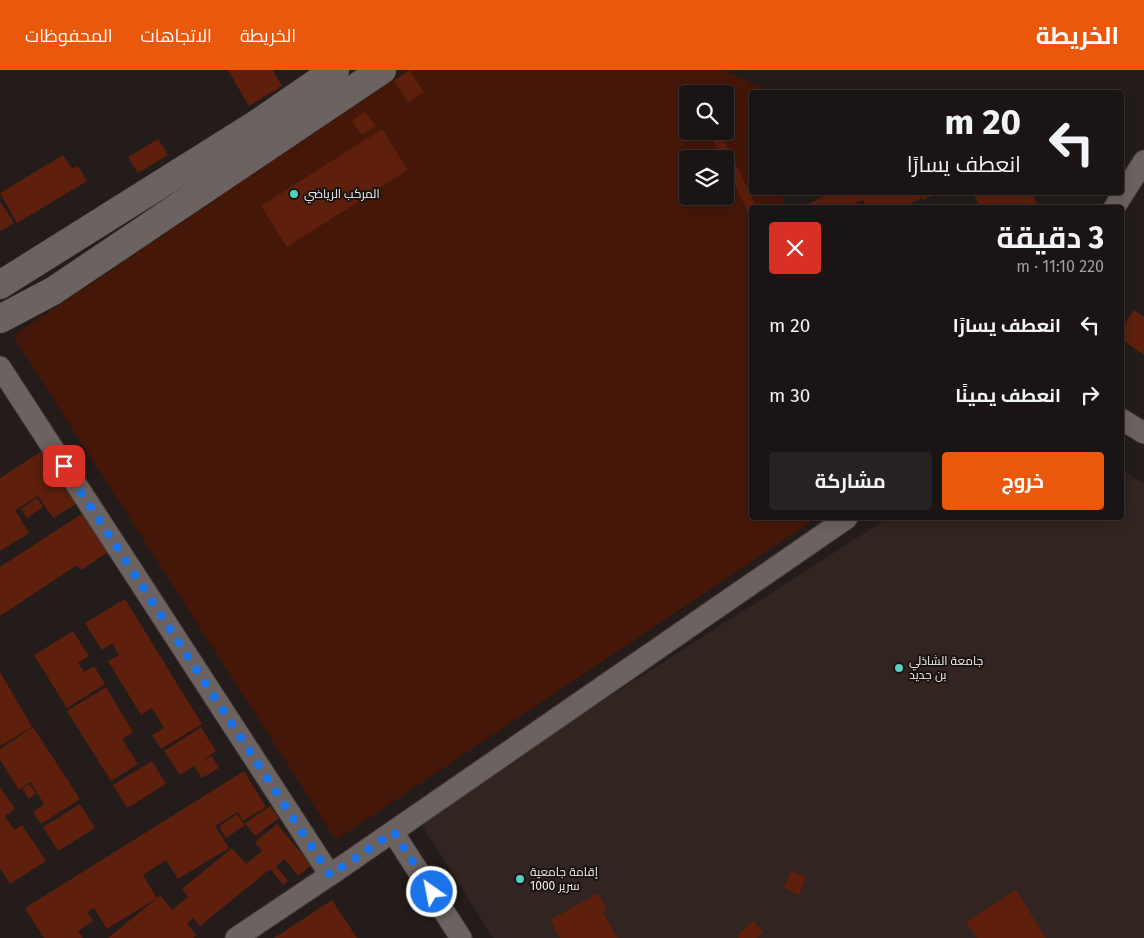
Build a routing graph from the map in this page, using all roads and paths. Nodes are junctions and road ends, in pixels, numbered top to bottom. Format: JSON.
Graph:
{"nodes":[{"id":1,"x":335,"y":70,"type":"edge"},
{"id":2,"x":382,"y":70,"type":"edge"},
{"id":3,"x":1144,"y":161,"type":"edge"},
{"id":4,"x":1124,"y":192,"type":"edge"},
{"id":5,"x":0,"y":285,"type":"edge"},
{"id":6,"x":0,"y":319,"type":"edge"},
{"id":7,"x":0,"y":367,"type":"edge"},
{"id":8,"x":1124,"y":421,"type":"edge"},
{"id":9,"x":1144,"y":434,"type":"edge"},
{"id":10,"x":844,"y":520,"type":"edge"},
{"id":11,"x":394,"y":832,"type":"junction"},
{"id":12,"x":330,"y":875,"type":"junction"},
{"id":13,"x":236,"y":938,"type":"edge"},
{"id":14,"x":462,"y":938,"type":"edge"}],
"edges":[{"from":1,"to":5,"type":"street"},
{"from":2,"to":6,"type":"street"},
{"from":3,"to":4,"type":"street"},
{"from":7,"to":12,"type":"street"},
{"from":8,"to":9,"type":"street"},
{"from":10,"to":11,"type":"street"},
{"from":11,"to":12,"type":"street"},
{"from":11,"to":14,"type":"street"},
{"from":12,"to":13,"type":"street"}]}
